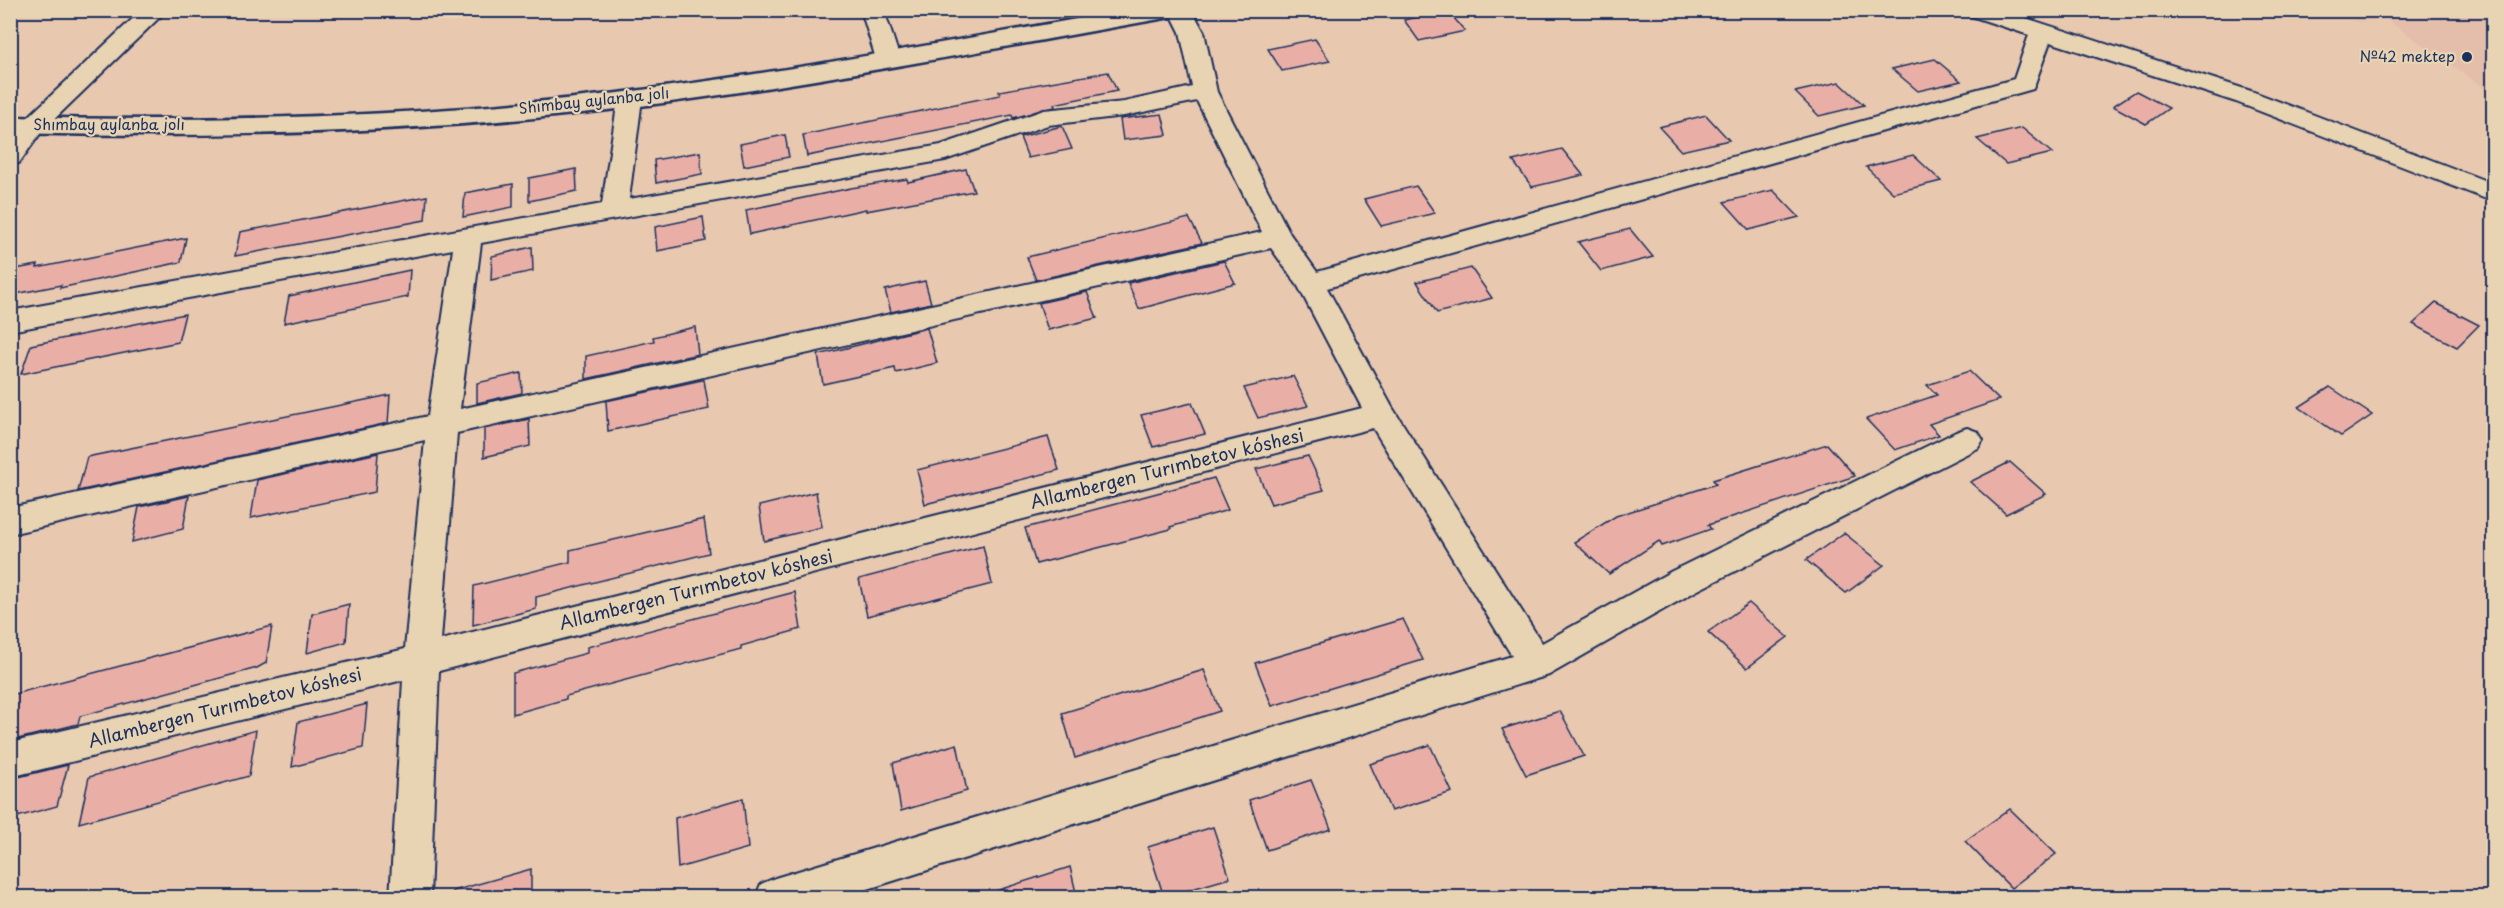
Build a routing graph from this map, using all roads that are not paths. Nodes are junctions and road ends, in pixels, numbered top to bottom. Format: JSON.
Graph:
{"nodes":[{"id":1,"x":156,"y":10,"type":"edge"},
{"id":2,"x":873,"y":10,"type":"edge"},
{"id":3,"x":1171,"y":10,"type":"edge"},
{"id":4,"x":1180,"y":10,"type":"edge"},
{"id":5,"x":1976,"y":10,"type":"edge"},
{"id":6,"x":2042,"y":32,"type":"junction"},
{"id":7,"x":888,"y":59,"type":"junction"},
{"id":8,"x":1205,"y":92,"type":"junction"},
{"id":9,"x":630,"y":99,"type":"junction"},
{"id":10,"x":22,"y":125,"type":"edge"},
{"id":11,"x":10,"y":157,"type":"edge"},
{"id":12,"x":2493,"y":194,"type":"edge"},
{"id":13,"x":614,"y":210,"type":"junction"},
{"id":14,"x":1278,"y":237,"type":"junction"},
{"id":15,"x":468,"y":238,"type":"junction"},
{"id":16,"x":1310,"y":283,"type":"junction"},
{"id":17,"x":10,"y":321,"type":"edge"},
{"id":18,"x":1381,"y":415,"type":"junction"},
{"id":19,"x":442,"y":425,"type":"junction"},
{"id":20,"x":1967,"y":440,"type":"dead end"},
{"id":21,"x":10,"y":520,"type":"edge"},
{"id":22,"x":422,"y":660,"type":"junction"},
{"id":23,"x":1536,"y":664,"type":"junction"},
{"id":24,"x":10,"y":760,"type":"edge"},
{"id":25,"x":410,"y":897,"type":"edge"},
{"id":26,"x":776,"y":897,"type":"edge"}],
"edges":[{"from":1,"to":10,"type":"street"},
{"from":2,"to":7,"type":"street"},
{"from":3,"to":7,"type":"main road","name":"Shımbay aylanba jolı"},
{"from":4,"to":8,"type":"street"},
{"from":5,"to":6,"type":"street"},
{"from":6,"to":12,"type":"street"},
{"from":6,"to":16,"type":"street"},
{"from":7,"to":9,"type":"main road","name":"Shımbay aylanba jolı"},
{"from":8,"to":13,"type":"street"},
{"from":8,"to":14,"type":"street"},
{"from":9,"to":10,"type":"main road","name":"Shımbay aylanba jolı"},
{"from":9,"to":13,"type":"street"},
{"from":10,"to":11,"type":"street"},
{"from":13,"to":15,"type":"street"},
{"from":14,"to":16,"type":"street"},
{"from":14,"to":19,"type":"street"},
{"from":15,"to":17,"type":"street"},
{"from":15,"to":19,"type":"street"},
{"from":16,"to":18,"type":"street"},
{"from":18,"to":22,"type":"street","name":"Allambergen Turımbetov kóshesi"},
{"from":18,"to":23,"type":"street"},
{"from":19,"to":21,"type":"street"},
{"from":19,"to":22,"type":"street"},
{"from":20,"to":23,"type":"street"},
{"from":22,"to":24,"type":"street","name":"Allambergen Turımbetov kóshesi"},
{"from":22,"to":25,"type":"street"},
{"from":23,"to":26,"type":"street"}]}
